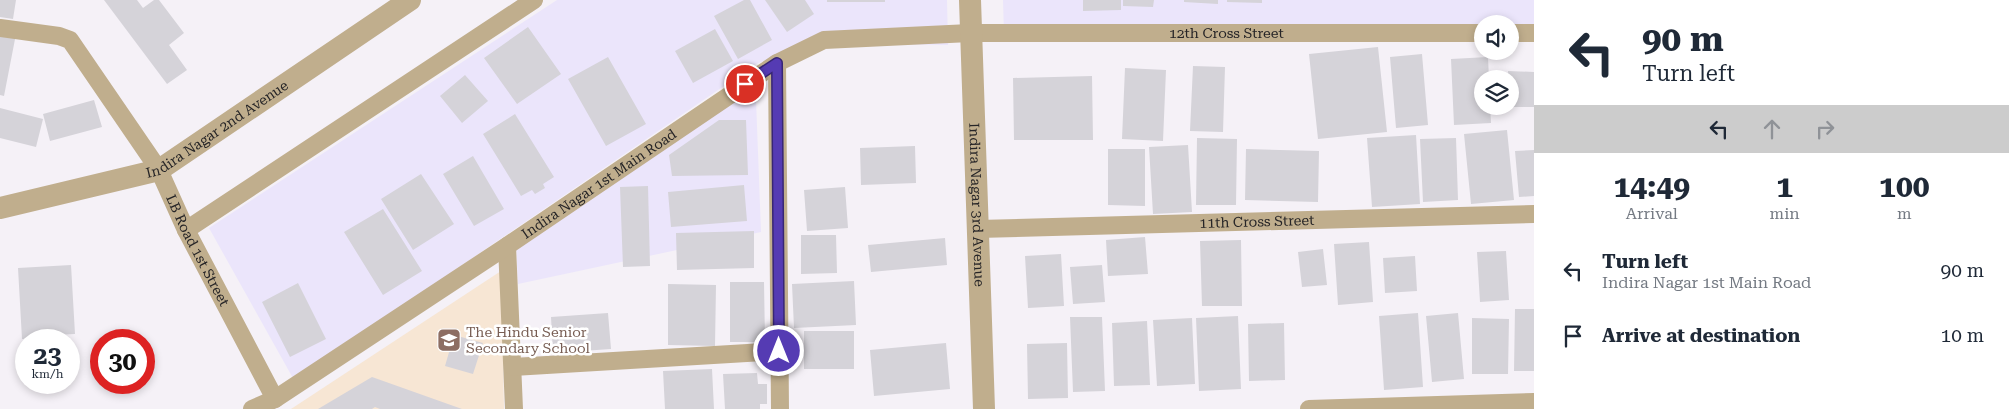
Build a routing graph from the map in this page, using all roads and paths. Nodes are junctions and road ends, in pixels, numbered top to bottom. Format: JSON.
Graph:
{"nodes":[{"id":1,"x":410,"y":0,"type":"edge"},
{"id":2,"x":534,"y":0,"type":"edge"},
{"id":3,"x":970,"y":0,"type":"edge"},
{"id":4,"x":0,"y":28,"type":"edge"},
{"id":5,"x":970,"y":32,"type":"junction"},
{"id":6,"x":1474,"y":33,"type":"edge"},
{"id":7,"x":1519,"y":33,"type":"edge"},
{"id":8,"x":1534,"y":33,"type":"edge"},
{"id":9,"x":777,"y":63,"type":"junction"},
{"id":10,"x":159,"y":170,"type":"junction"},
{"id":11,"x":0,"y":208,"type":"edge"},
{"id":12,"x":1534,"y":214,"type":"edge"},
{"id":13,"x":978,"y":229,"type":"junction"},
{"id":14,"x":186,"y":230,"type":"junction"},
{"id":15,"x":507,"y":246,"type":"junction"},
{"id":16,"x":779,"y":351,"type":"junction"},
{"id":17,"x":513,"y":367,"type":"junction"},
{"id":18,"x":275,"y":399,"type":"junction"},
{"id":19,"x":1534,"y":402,"type":"edge"},
{"id":20,"x":252,"y":409,"type":"edge"},
{"id":21,"x":514,"y":409,"type":"edge"},
{"id":22,"x":780,"y":409,"type":"edge"},
{"id":23,"x":984,"y":409,"type":"edge"},
{"id":24,"x":1309,"y":409,"type":"edge"}],
"edges":[{"from":1,"to":10,"type":"street","name":"Indira Nagar 2nd Avenue"},
{"from":2,"to":14,"type":"street"},
{"from":3,"to":5,"type":"street","name":"Indira Nagar 3rd Avenue"},
{"from":4,"to":10,"type":"street","name":"LB Road 1st Street"},
{"from":5,"to":6,"type":"street","name":"12th Cross Street"},
{"from":5,"to":9,"type":"street","name":"Indira Nagar 1st Main Road"},
{"from":5,"to":13,"type":"street","name":"Indira Nagar 3rd Avenue"},
{"from":7,"to":8,"type":"street"},
{"from":9,"to":15,"type":"street","name":"Indira Nagar 1st Main Road"},
{"from":9,"to":16,"type":"street"},
{"from":10,"to":11,"type":"street","name":"Indira Nagar 2nd Avenue"},
{"from":10,"to":14,"type":"street","name":"LB Road 1st Street"},
{"from":12,"to":13,"type":"street","name":"11th Cross Street"},
{"from":13,"to":23,"type":"street","name":"Indira Nagar 3rd Avenue"},
{"from":14,"to":18,"type":"street","name":"LB Road 1st Street"},
{"from":15,"to":17,"type":"street"},
{"from":15,"to":18,"type":"street","name":"Indira Nagar 1st Main Road"},
{"from":16,"to":17,"type":"street"},
{"from":16,"to":22,"type":"street"},
{"from":17,"to":21,"type":"street"},
{"from":18,"to":20,"type":"street","name":"Indira Nagar 1st Main Road"},
{"from":19,"to":24,"type":"street"}]}
